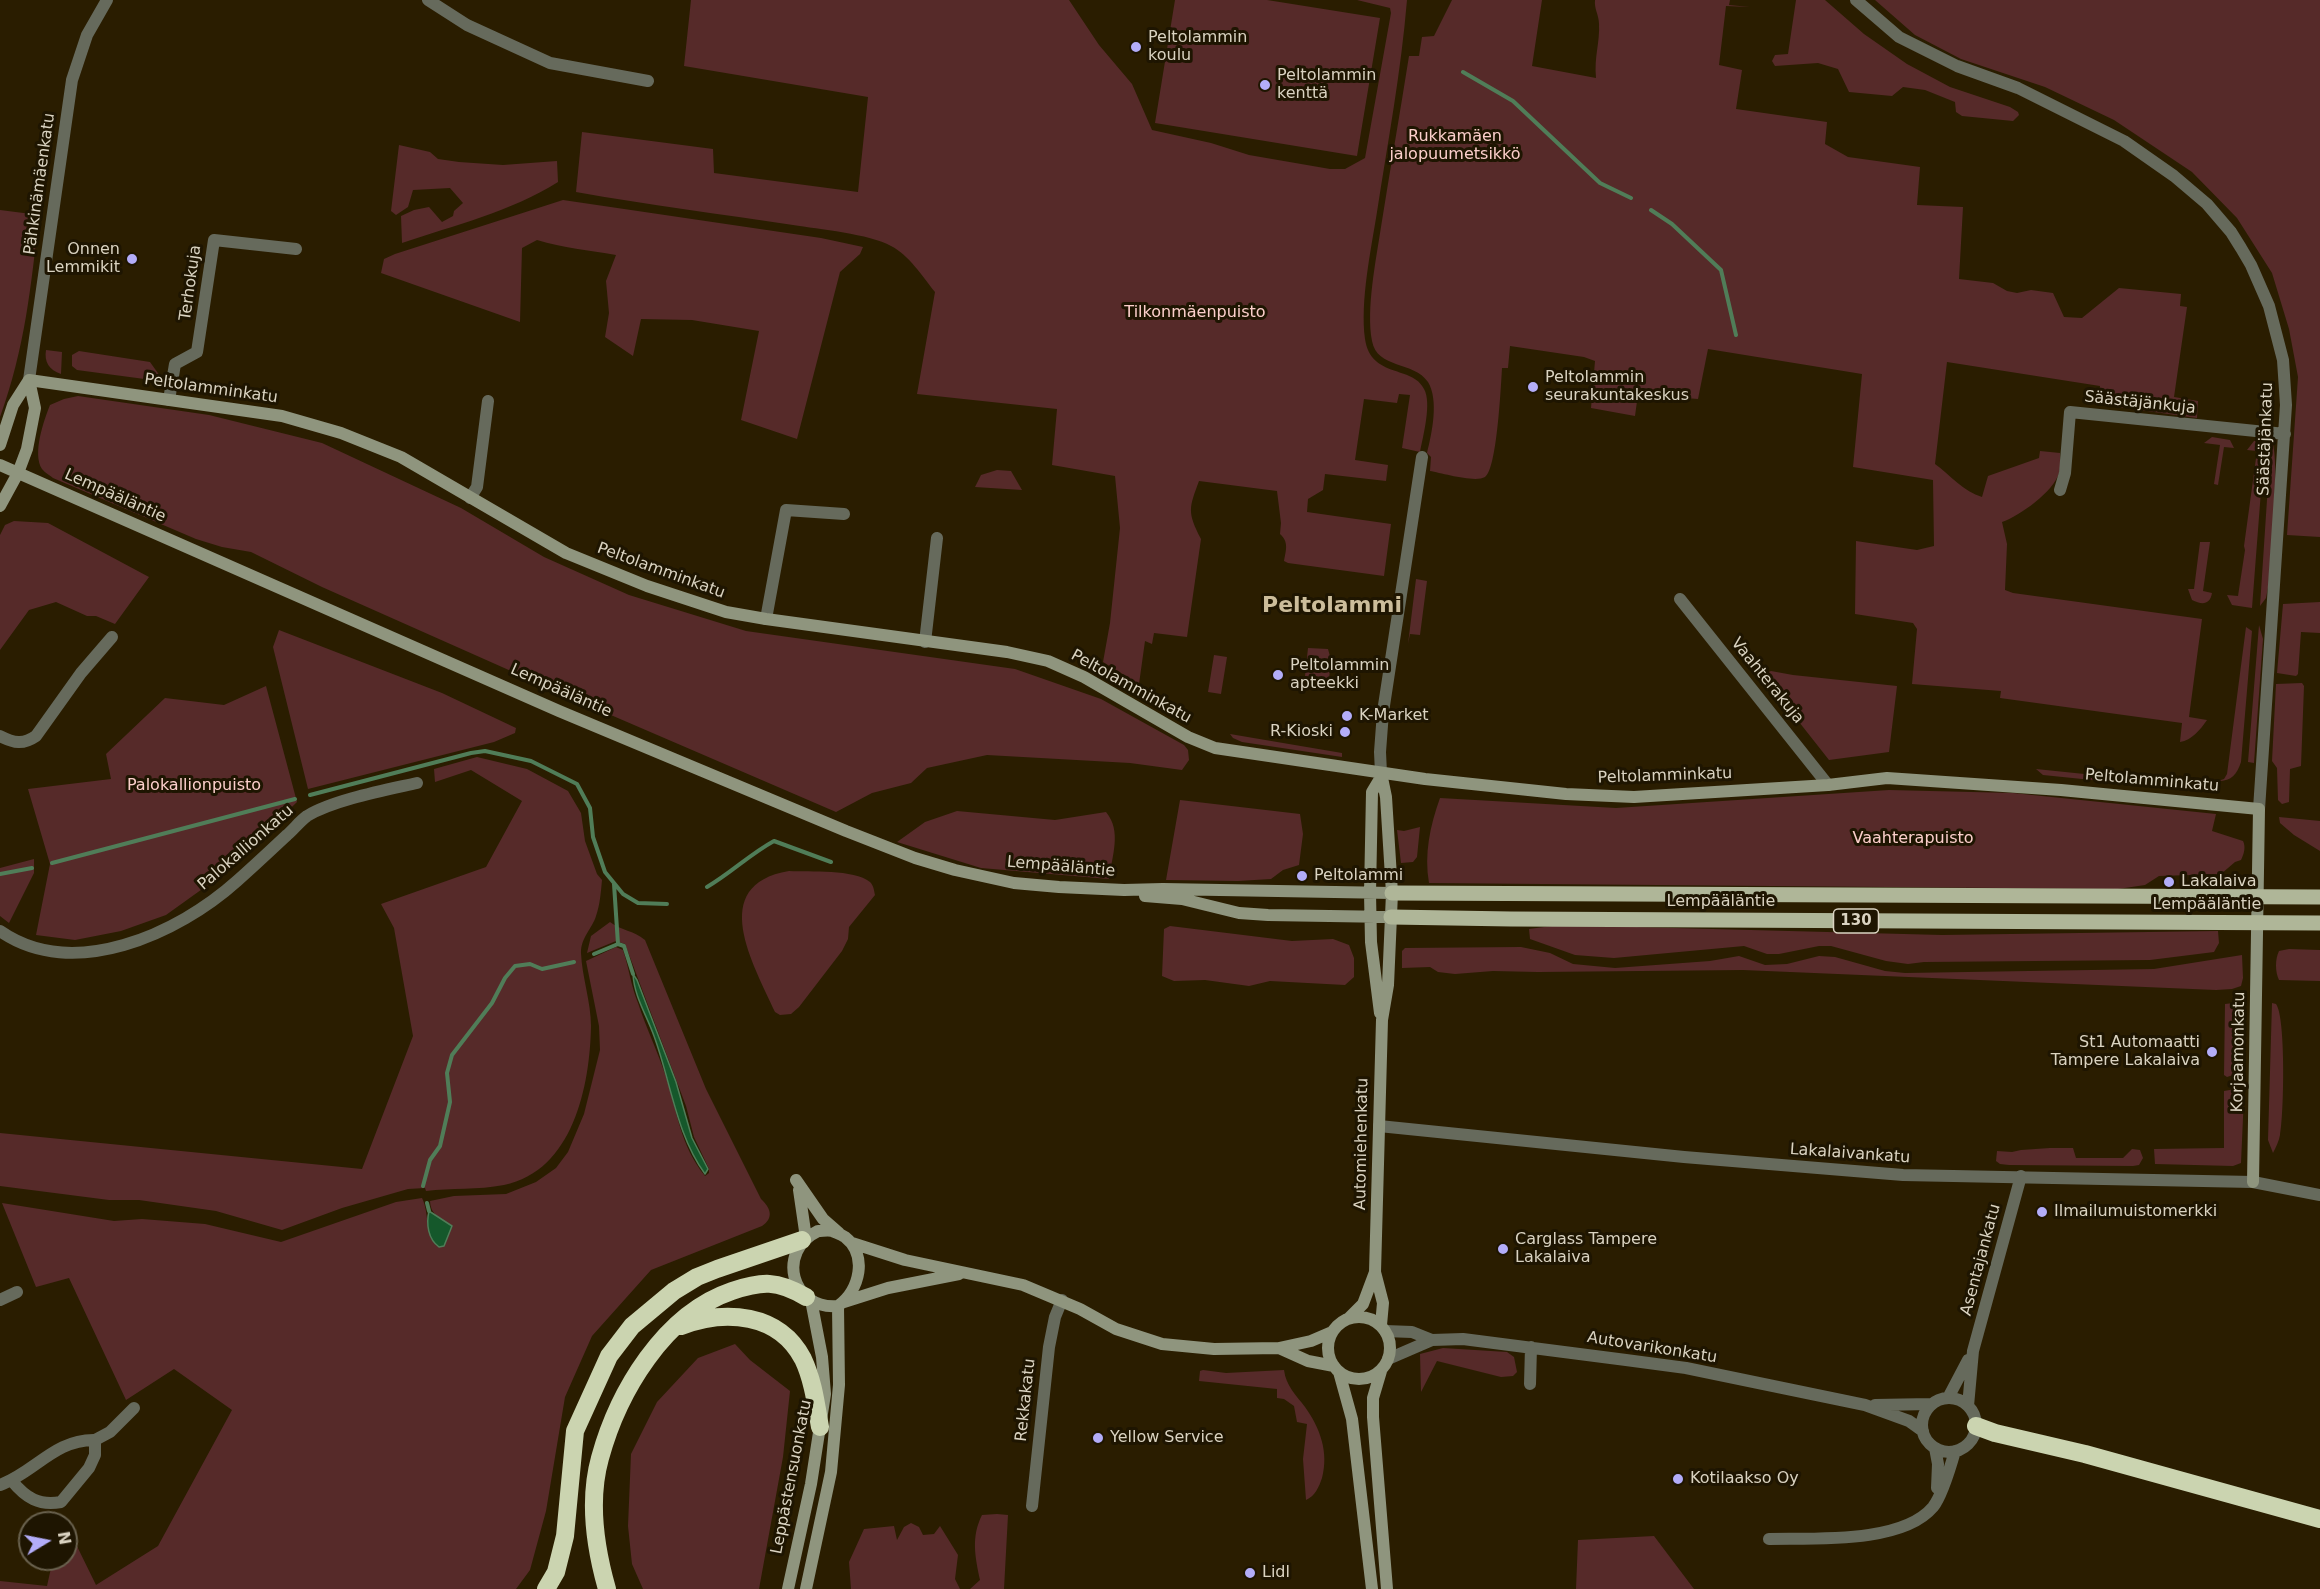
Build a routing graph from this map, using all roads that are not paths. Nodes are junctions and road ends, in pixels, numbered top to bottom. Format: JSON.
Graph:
{"nodes":[{"id":1,"x":107,"y":0,"type":"edge"},
{"id":2,"x":428,"y":0,"type":"edge"},
{"id":3,"x":1856,"y":0,"type":"edge"},
{"id":4,"x":648,"y":81,"type":"dead end"},
{"id":5,"x":296,"y":249,"type":"dead end"},
{"id":6,"x":29,"y":380,"type":"junction"},
{"id":7,"x":169,"y":400,"type":"junction"},
{"id":8,"x":488,"y":401,"type":"dead end"},
{"id":9,"x":2285,"y":434,"type":"junction"},
{"id":10,"x":0,"y":445,"type":"edge"},
{"id":11,"x":1422,"y":457,"type":"dead end"},
{"id":12,"x":0,"y":465,"type":"edge"},
{"id":13,"x":18,"y":473,"type":"junction"},
{"id":14,"x":2060,"y":490,"type":"dead end"},
{"id":15,"x":470,"y":498,"type":"junction"},
{"id":16,"x":0,"y":506,"type":"edge"},
{"id":17,"x":844,"y":514,"type":"dead end"},
{"id":18,"x":937,"y":538,"type":"dead end"},
{"id":19,"x":1680,"y":598,"type":"dead end"},
{"id":20,"x":766,"y":620,"type":"junction"},
{"id":21,"x":112,"y":637,"type":"dead end"},
{"id":22,"x":925,"y":642,"type":"junction"},
{"id":23,"x":0,"y":736,"type":"edge"},
{"id":24,"x":1381,"y":775,"type":"junction"},
{"id":25,"x":417,"y":783,"type":"dead end"},
{"id":26,"x":1828,"y":785,"type":"junction"},
{"id":27,"x":2259,"y":809,"type":"junction"},
{"id":28,"x":1124,"y":890,"type":"junction"},
{"id":29,"x":1370,"y":893,"type":"junction"},
{"id":30,"x":1392,"y":893,"type":"junction"},
{"id":31,"x":2258,"y":897,"type":"junction"},
{"id":32,"x":2320,"y":897,"type":"edge"},
{"id":33,"x":1370,"y":917,"type":"junction"},
{"id":34,"x":1391,"y":917,"type":"junction"},
{"id":35,"x":2258,"y":923,"type":"junction"},
{"id":36,"x":2320,"y":923,"type":"edge"},
{"id":37,"x":0,"y":931,"type":"edge"},
{"id":38,"x":1382,"y":1017,"type":"junction"},
{"id":39,"x":1378,"y":1126,"type":"junction"},
{"id":40,"x":2021,"y":1176,"type":"junction"},
{"id":41,"x":2253,"y":1182,"type":"junction"},
{"id":42,"x":2320,"y":1195,"type":"edge"},
{"id":43,"x":840,"y":1234,"type":"junction"},
{"id":44,"x":804,"y":1239,"type":"junction"},
{"id":45,"x":852,"y":1243,"type":"junction"},
{"id":46,"x":1375,"y":1272,"type":"junction"},
{"id":47,"x":966,"y":1273,"type":"junction"},
{"id":48,"x":17,"y":1292,"type":"dead end"},
{"id":49,"x":808,"y":1299,"type":"junction"},
{"id":50,"x":0,"y":1300,"type":"edge"},
{"id":51,"x":1062,"y":1300,"type":"junction"},
{"id":52,"x":841,"y":1304,"type":"junction"},
{"id":53,"x":1349,"y":1318,"type":"junction"},
{"id":54,"x":1383,"y":1328,"type":"junction"},
{"id":55,"x":671,"y":1330,"type":"junction"},
{"id":56,"x":1332,"y":1332,"type":"junction"},
{"id":57,"x":1432,"y":1340,"type":"junction"},
{"id":58,"x":1531,"y":1347,"type":"junction"},
{"id":59,"x":1279,"y":1348,"type":"junction"},
{"id":60,"x":1973,"y":1351,"type":"junction"},
{"id":61,"x":1388,"y":1359,"type":"junction"},
{"id":62,"x":1337,"y":1369,"type":"junction"},
{"id":63,"x":1381,"y":1371,"type":"junction"},
{"id":64,"x":1530,"y":1384,"type":"dead end"},
{"id":65,"x":1948,"y":1398,"type":"junction"},
{"id":66,"x":1931,"y":1404,"type":"junction"},
{"id":67,"x":1864,"y":1405,"type":"junction"},
{"id":68,"x":1968,"y":1406,"type":"junction"},
{"id":69,"x":134,"y":1408,"type":"dead end"},
{"id":70,"x":1976,"y":1426,"type":"junction"},
{"id":71,"x":820,"y":1427,"type":"junction"},
{"id":72,"x":1923,"y":1431,"type":"junction"},
{"id":73,"x":95,"y":1440,"type":"junction"},
{"id":74,"x":1935,"y":1448,"type":"junction"},
{"id":75,"x":1955,"y":1451,"type":"junction"},
{"id":76,"x":6,"y":1483,"type":"edge"},
{"id":77,"x":1937,"y":1497,"type":"junction"},
{"id":78,"x":1032,"y":1506,"type":"dead end"},
{"id":79,"x":2320,"y":1519,"type":"edge"},
{"id":80,"x":1769,"y":1539,"type":"dead end"},
{"id":81,"x":546,"y":1589,"type":"edge"},
{"id":82,"x":607,"y":1589,"type":"edge"},
{"id":83,"x":788,"y":1589,"type":"edge"},
{"id":84,"x":806,"y":1589,"type":"edge"},
{"id":85,"x":1372,"y":1589,"type":"edge"},
{"id":86,"x":1387,"y":1589,"type":"edge"}],
"edges":[{"from":1,"to":6,"type":"street","name":"Pähkinämäenkatu"},
{"from":2,"to":4,"type":"street"},
{"from":3,"to":9,"type":"street","name":"Säästäjänkatu"},
{"from":5,"to":7,"type":"street","name":"Terhokuja"},
{"from":6,"to":7,"type":"main road","name":"Peltolamminkatu"},
{"from":6,"to":10,"type":"main road","name":"Pähkinämäenkatu"},
{"from":6,"to":13,"type":"main road","name":"Pähkinämäenkatu"},
{"from":7,"to":15,"type":"main road","name":"Peltolamminkatu"},
{"from":8,"to":15,"type":"street"},
{"from":9,"to":14,"type":"street","name":"Säästäjänkuja"},
{"from":9,"to":27,"type":"street","name":"Säästäjänkatu"},
{"from":11,"to":24,"type":"street"},
{"from":12,"to":13,"type":"main road","name":"Lempääläntie","number":"130"},
{"from":13,"to":16,"type":"main road"},
{"from":13,"to":28,"type":"main road","name":"Lempääläntie","number":"130"},
{"from":15,"to":20,"type":"main road","name":"Peltolamminkatu"},
{"from":17,"to":20,"type":"street"},
{"from":18,"to":22,"type":"street"},
{"from":19,"to":26,"type":"street","name":"Vaahterakuja"},
{"from":20,"to":22,"type":"main road","name":"Peltolamminkatu"},
{"from":21,"to":23,"type":"street"},
{"from":22,"to":24,"type":"main road","name":"Peltolamminkatu"},
{"from":24,"to":26,"type":"main road","name":"Peltolamminkatu"},
{"from":24,"to":29,"type":"main road","name":"Automiehenkatu"},
{"from":24,"to":30,"type":"main road","name":"Automiehenkatu"},
{"from":25,"to":37,"type":"street","name":"Palokallionkatu"},
{"from":26,"to":27,"type":"main road","name":"Peltolamminkatu"},
{"from":27,"to":31,"type":"main road","name":"Säästäjänkatu"},
{"from":28,"to":29,"type":"main road","name":"Lempääläntie","number":"130"},
{"from":28,"to":33,"type":"main road","name":"Lempääläntie","number":"130"},
{"from":29,"to":30,"type":"main road","name":"Lempääläntie","number":"130"},
{"from":29,"to":33,"type":"main road","name":"Automiehenkatu"},
{"from":30,"to":31,"type":"main road","name":"Lempääläntie","number":"130"},
{"from":30,"to":34,"type":"main road","name":"Automiehenkatu"},
{"from":31,"to":32,"type":"main road","name":"Lempääläntie","number":"130"},
{"from":31,"to":35,"type":"main road","name":"Säästäjänkatu"},
{"from":33,"to":34,"type":"main road","name":"Lempääläntie","number":"130"},
{"from":33,"to":38,"type":"main road","name":"Automiehenkatu"},
{"from":34,"to":35,"type":"main road","name":"Lempääläntie","number":"130"},
{"from":34,"to":38,"type":"main road","name":"Automiehenkatu"},
{"from":35,"to":36,"type":"main road","name":"Lempääläntie","number":"130"},
{"from":35,"to":41,"type":"main road","name":"Korjaamonkatu"},
{"from":38,"to":39,"type":"main road","name":"Automiehenkatu"},
{"from":39,"to":40,"type":"street","name":"Lakalaivankatu"},
{"from":39,"to":46,"type":"main road","name":"Automiehenkatu"},
{"from":40,"to":41,"type":"street","name":"Lakalaivankatu"},
{"from":40,"to":60,"type":"street","name":"Asentajankatu"},
{"from":41,"to":42,"type":"street","name":"Lakalaivankatu"},
{"from":43,"to":44,"type":"main road"},
{"from":43,"to":44,"type":"main road"},
{"from":43,"to":45,"type":"main road"},
{"from":44,"to":49,"type":"main road"},
{"from":44,"to":81,"type":"highway"},
{"from":45,"to":47,"type":"main road"},
{"from":45,"to":52,"type":"main road"},
{"from":46,"to":53,"type":"main road","name":"Automiehenkatu"},
{"from":46,"to":54,"type":"main road","name":"Automiehenkatu"},
{"from":47,"to":51,"type":"main road"},
{"from":47,"to":52,"type":"main road"},
{"from":48,"to":50,"type":"street"},
{"from":49,"to":52,"type":"main road"},
{"from":49,"to":55,"type":"highway"},
{"from":49,"to":71,"type":"main road","name":"Leppästensuonkatu"},
{"from":51,"to":59,"type":"main road"},
{"from":51,"to":78,"type":"street","name":"Rekkakatu"},
{"from":52,"to":84,"type":"main road","name":"Leppästensuonkatu"},
{"from":53,"to":54,"type":"main road"},
{"from":53,"to":56,"type":"main road"},
{"from":54,"to":57,"type":"street","name":"Autovarikonkatu"},
{"from":54,"to":61,"type":"main road"},
{"from":55,"to":71,"type":"highway"},
{"from":55,"to":82,"type":"highway"},
{"from":56,"to":59,"type":"main road"},
{"from":56,"to":62,"type":"main road"},
{"from":57,"to":58,"type":"street","name":"Autovarikonkatu"},
{"from":57,"to":61,"type":"street","name":"Autovarikonkatu"},
{"from":58,"to":64,"type":"street"},
{"from":58,"to":67,"type":"street","name":"Autovarikonkatu"},
{"from":59,"to":62,"type":"main road"},
{"from":60,"to":65,"type":"street","name":"Asentajankatu"},
{"from":60,"to":68,"type":"street","name":"Asentajankatu"},
{"from":61,"to":63,"type":"main road"},
{"from":62,"to":63,"type":"main road"},
{"from":62,"to":85,"type":"main road"},
{"from":63,"to":86,"type":"main road"},
{"from":65,"to":66,"type":"street"},
{"from":65,"to":68,"type":"street"},
{"from":66,"to":67,"type":"street","name":"Autovarikonkatu"},
{"from":66,"to":72,"type":"street"},
{"from":67,"to":72,"type":"street","name":"Autovarikonkatu"},
{"from":68,"to":70,"type":"street"},
{"from":69,"to":73,"type":"street"},
{"from":70,"to":75,"type":"street"},
{"from":70,"to":79,"type":"highway"},
{"from":71,"to":83,"type":"main road","name":"Leppästensuonkatu"},
{"from":72,"to":74,"type":"street"},
{"from":73,"to":76,"type":"street"},
{"from":73,"to":76,"type":"street"},
{"from":74,"to":75,"type":"street"},
{"from":74,"to":77,"type":"street"},
{"from":75,"to":77,"type":"street"},
{"from":77,"to":80,"type":"street"}]}
